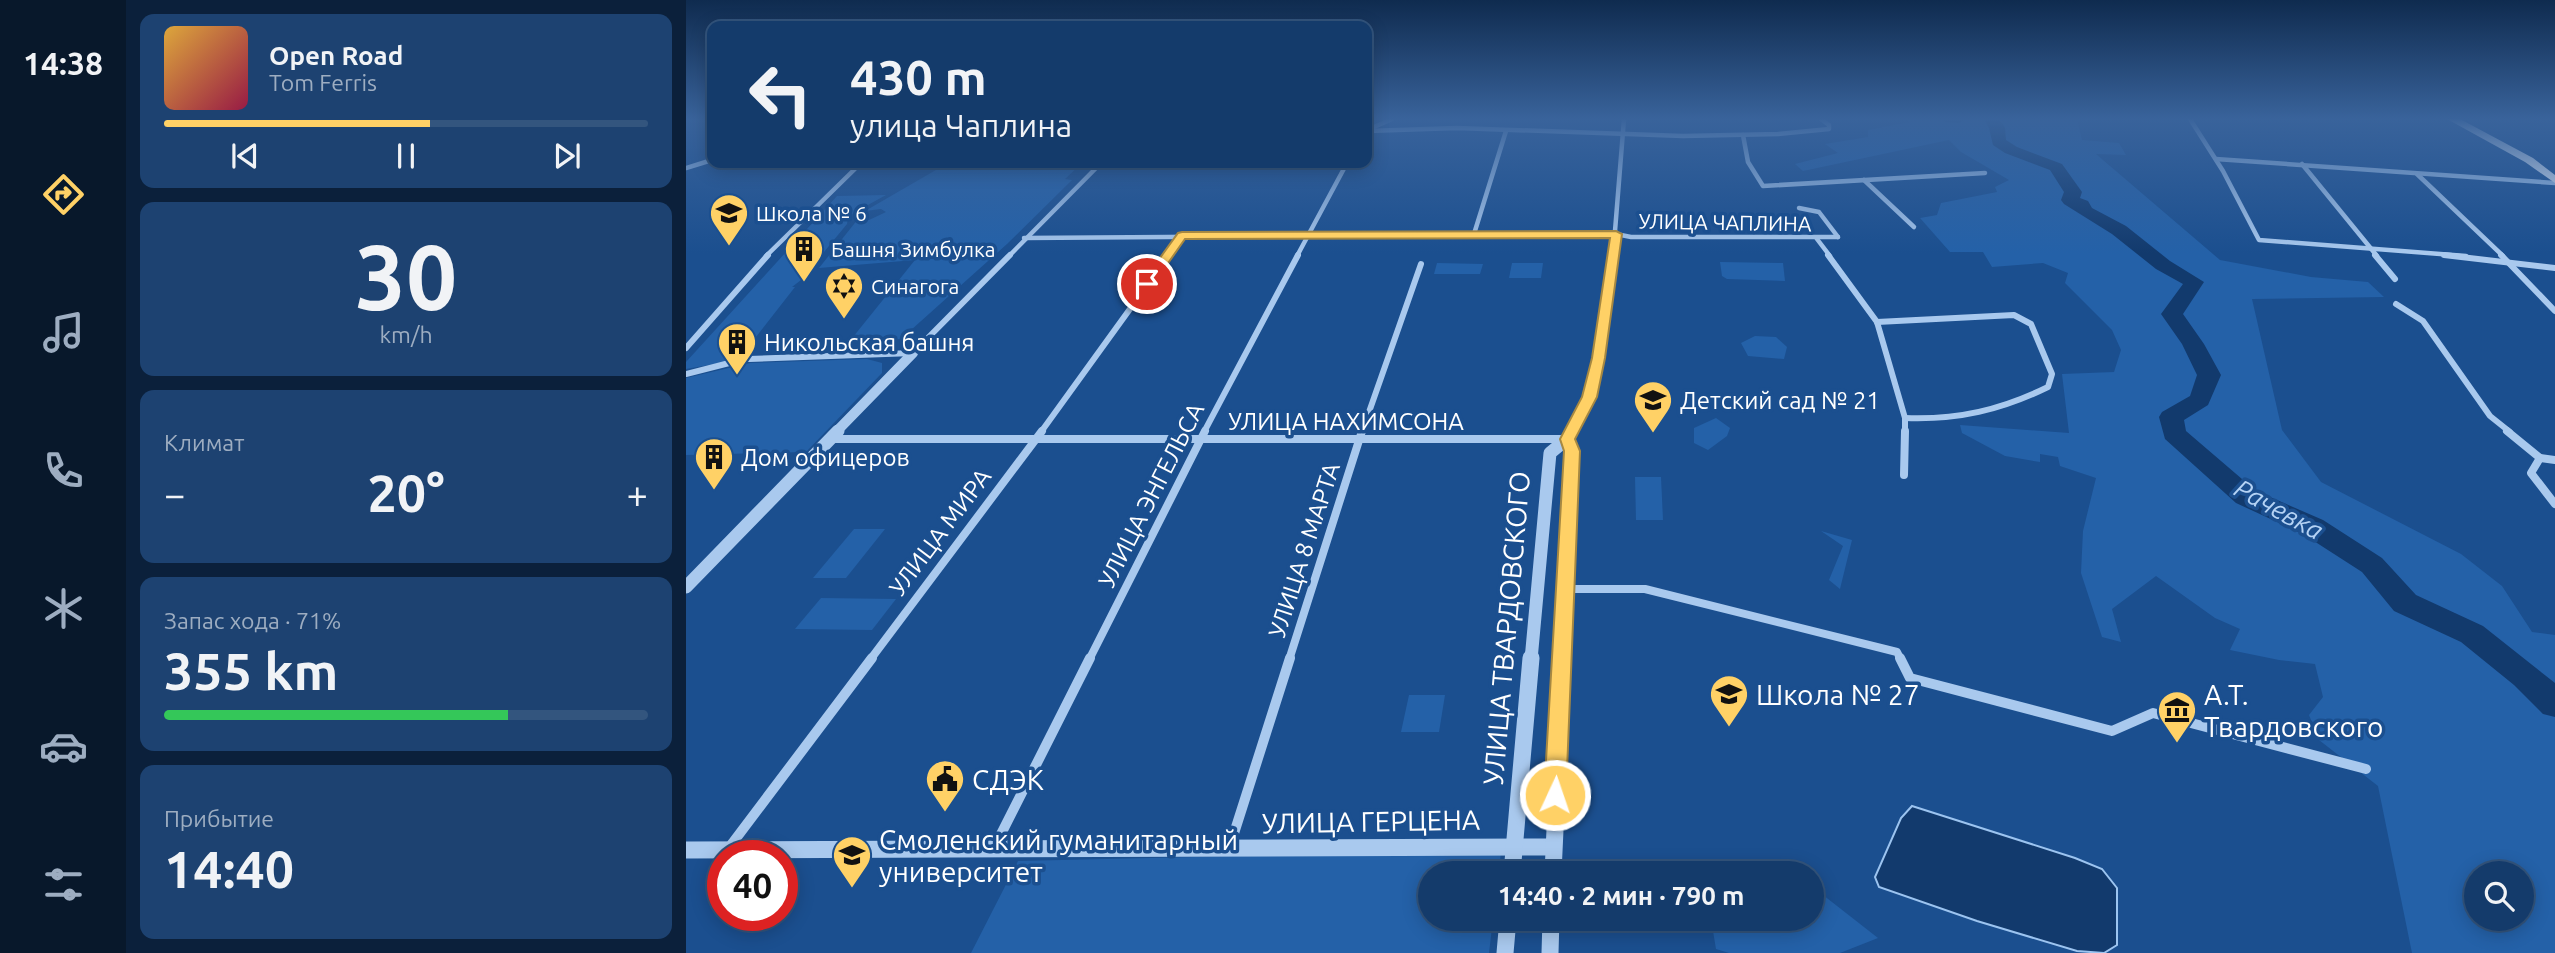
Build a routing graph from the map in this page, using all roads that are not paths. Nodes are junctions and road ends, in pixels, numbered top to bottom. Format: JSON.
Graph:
{"nodes":[{"id":1,"x":1496,"y":163,"type":"edge"},
{"id":2,"x":1620,"y":163,"type":"edge"},
{"id":3,"x":1748,"y":163,"type":"edge"},
{"id":4,"x":2218,"y":163,"type":"edge"},
{"id":5,"x":2293,"y":163,"type":"edge"},
{"id":6,"x":2533,"y":163,"type":"edge"},
{"id":7,"x":2302,"y":164,"type":"junction"},
{"id":8,"x":856,"y":168,"type":"edge"},
{"id":9,"x":1096,"y":168,"type":"edge"},
{"id":10,"x":1345,"y":168,"type":"edge"},
{"id":11,"x":1985,"y":173,"type":"dead end"},
{"id":12,"x":2417,"y":173,"type":"junction"},
{"id":13,"x":1864,"y":180,"type":"junction"},
{"id":14,"x":2555,"y":182,"type":"edge"},
{"id":15,"x":1799,"y":208,"type":"dead end"},
{"id":16,"x":1914,"y":227,"type":"dead end"},
{"id":17,"x":1474,"y":234,"type":"junction"},
{"id":18,"x":1616,"y":234,"type":"junction"},
{"id":19,"x":1308,"y":235,"type":"junction"},
{"id":20,"x":1182,"y":236,"type":"junction"},
{"id":21,"x":1024,"y":238,"type":"junction"},
{"id":22,"x":1817,"y":239,"type":"junction"},
{"id":23,"x":2369,"y":249,"type":"junction"},
{"id":24,"x":1421,"y":264,"type":"dead end"},
{"id":25,"x":2511,"y":264,"type":"junction"},
{"id":26,"x":2555,"y":268,"type":"edge"},
{"id":27,"x":2395,"y":279,"type":"dead end"},
{"id":28,"x":2396,"y":304,"type":"dead end"},
{"id":29,"x":2555,"y":311,"type":"edge"},
{"id":30,"x":1877,"y":322,"type":"junction"},
{"id":31,"x":686,"y":348,"type":"edge"},
{"id":32,"x":913,"y":353,"type":"junction"},
{"id":33,"x":749,"y":359,"type":"dead end"},
{"id":34,"x":737,"y":361,"type":"dead end"},
{"id":35,"x":686,"y":374,"type":"edge"},
{"id":36,"x":1905,"y":418,"type":"junction"},
{"id":37,"x":831,"y":439,"type":"junction"},
{"id":38,"x":1567,"y":439,"type":"junction"},
{"id":39,"x":1200,"y":440,"type":"junction"},
{"id":40,"x":1359,"y":440,"type":"junction"},
{"id":41,"x":1035,"y":441,"type":"junction"},
{"id":42,"x":2540,"y":458,"type":"junction"},
{"id":43,"x":2555,"y":460,"type":"edge"},
{"id":44,"x":1904,"y":475,"type":"dead end"},
{"id":45,"x":2555,"y":504,"type":"edge"},
{"id":46,"x":686,"y":587,"type":"edge"},
{"id":47,"x":1566,"y":589,"type":"junction"},
{"id":48,"x":2366,"y":769,"type":"dead end"},
{"id":49,"x":734,"y":840,"type":"edge"},
{"id":50,"x":1514,"y":846,"type":"junction"},
{"id":51,"x":1553,"y":847,"type":"junction"},
{"id":52,"x":994,"y":848,"type":"junction"},
{"id":53,"x":707,"y":849,"type":"edge"},
{"id":54,"x":798,"y":849,"type":"edge"},
{"id":55,"x":686,"y":850,"type":"edge"},
{"id":56,"x":1228,"y":850,"type":"junction"},
{"id":57,"x":1513,"y":861,"type":"edge"},
{"id":58,"x":1553,"y":861,"type":"edge"},
{"id":59,"x":1507,"y":931,"type":"edge"},
{"id":60,"x":1551,"y":931,"type":"edge"},
{"id":61,"x":1505,"y":953,"type":"edge"},
{"id":62,"x":1550,"y":953,"type":"edge"}],
"edges":[{"from":1,"to":17,"type":"street"},
{"from":2,"to":18,"type":"street","name":"УЛИЦА ТВАРДОВСКОГО"},
{"from":3,"to":13,"type":"street"},
{"from":4,"to":23,"type":"street"},
{"from":5,"to":7,"type":"street"},
{"from":6,"to":14,"type":"main road"},
{"from":7,"to":12,"type":"street"},
{"from":7,"to":23,"type":"street"},
{"from":8,"to":31,"type":"street"},
{"from":9,"to":21,"type":"street"},
{"from":10,"to":19,"type":"street","name":"УЛИЦА ЭНГЕЛЬСА"},
{"from":11,"to":13,"type":"street"},
{"from":12,"to":14,"type":"street"},
{"from":12,"to":25,"type":"street"},
{"from":13,"to":16,"type":"street"},
{"from":15,"to":22,"type":"street","name":"УЛИЦА ЧАПЛИНА"},
{"from":17,"to":18,"type":"street","name":"УЛИЦА ЧАПЛИНА"},
{"from":17,"to":19,"type":"street","name":"УЛИЦА ЧАПЛИНА"},
{"from":18,"to":22,"type":"street","name":"УЛИЦА ЧАПЛИНА"},
{"from":18,"to":38,"type":"street","name":"УЛИЦА ТВАРДОВСКОГО"},
{"from":19,"to":20,"type":"street","name":"УЛИЦА ЧАПЛИНА"},
{"from":19,"to":39,"type":"street","name":"УЛИЦА ЭНГЕЛЬСА"},
{"from":20,"to":21,"type":"street","name":"УЛИЦА ЧАПЛИНА"},
{"from":20,"to":41,"type":"street","name":"УЛИЦА МИРА"},
{"from":21,"to":32,"type":"street"},
{"from":22,"to":30,"type":"street"},
{"from":23,"to":25,"type":"street"},
{"from":23,"to":27,"type":"street"},
{"from":24,"to":40,"type":"street","name":"УЛИЦА 8 МАРТА"},
{"from":25,"to":26,"type":"street"},
{"from":25,"to":29,"type":"street"},
{"from":28,"to":42,"type":"street"},
{"from":30,"to":36,"type":"street"},
{"from":30,"to":36,"type":"street"},
{"from":32,"to":33,"type":"street"},
{"from":32,"to":37,"type":"street"},
{"from":34,"to":35,"type":"street"},
{"from":36,"to":44,"type":"street"},
{"from":37,"to":41,"type":"street","name":"УЛИЦА НАХИМСОНА"},
{"from":37,"to":46,"type":"street"},
{"from":38,"to":40,"type":"street","name":"УЛИЦА НАХИМСОНА"},
{"from":38,"to":47,"type":"street","name":"УЛИЦА ТВАРДОВСКОГО"},
{"from":38,"to":50,"type":"street","name":"УЛИЦА ТВАРДОВСКОГО"},
{"from":39,"to":40,"type":"street","name":"УЛИЦА НАХИМСОНА"},
{"from":39,"to":41,"type":"street","name":"УЛИЦА НАХИМСОНА"},
{"from":39,"to":52,"type":"street","name":"УЛИЦА ЭНГЕЛЬСА"},
{"from":40,"to":56,"type":"street","name":"УЛИЦА 8 МАРТА"},
{"from":41,"to":49,"type":"street","name":"УЛИЦА МИРА"},
{"from":42,"to":43,"type":"street"},
{"from":42,"to":45,"type":"street"},
{"from":47,"to":48,"type":"street"},
{"from":47,"to":51,"type":"street","name":"УЛИЦА ТВАРДОВСКОГО"},
{"from":50,"to":51,"type":"street","name":"УЛИЦА ГЕРЦЕНА"},
{"from":50,"to":56,"type":"street","name":"УЛИЦА ГЕРЦЕНА"},
{"from":50,"to":57,"type":"street","name":"УЛИЦА ТВАРДОВСКОГО"},
{"from":51,"to":58,"type":"street","name":"УЛИЦА ТВАРДОВСКОГО"},
{"from":52,"to":54,"type":"street","name":"УЛИЦА ГЕРЦЕНА"},
{"from":52,"to":56,"type":"street","name":"УЛИЦА ГЕРЦЕНА"},
{"from":53,"to":55,"type":"street","name":"УЛИЦА ГЕРЦЕНА"},
{"from":59,"to":61,"type":"street"},
{"from":60,"to":62,"type":"street"}]}
